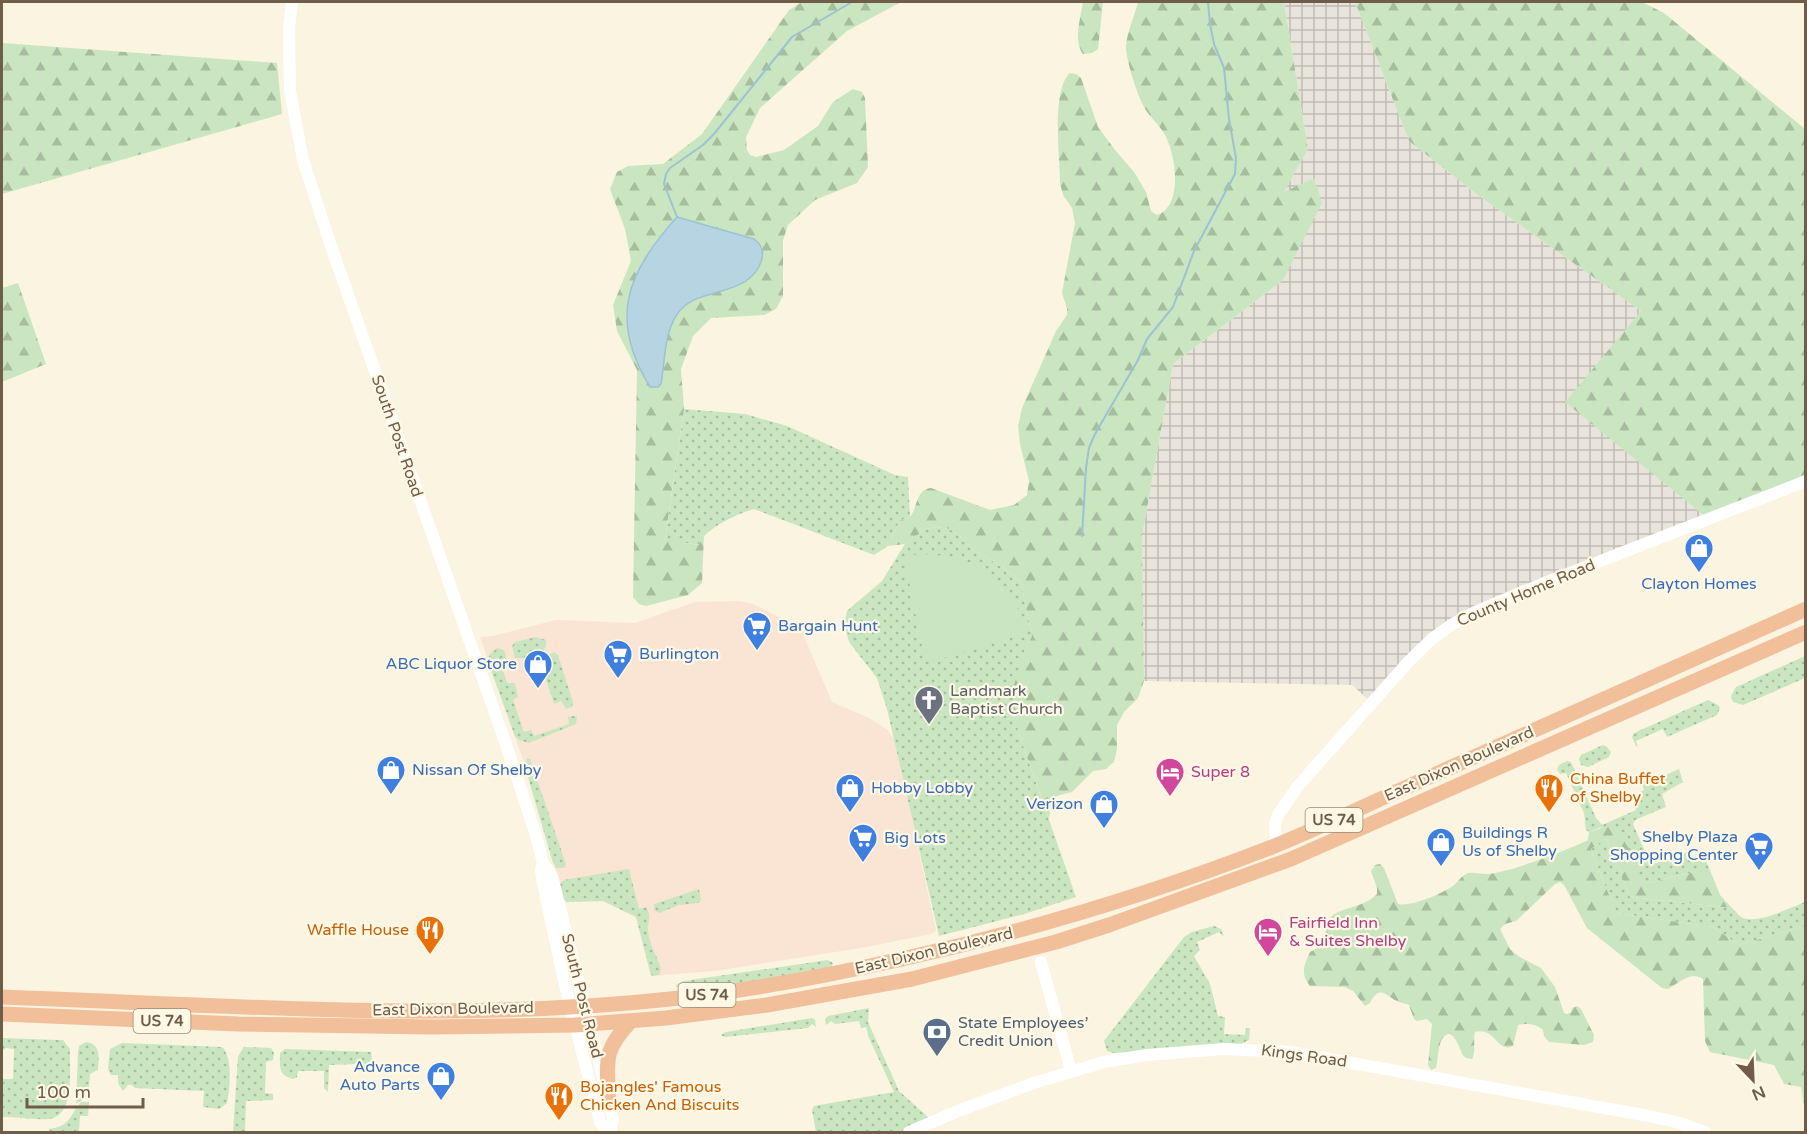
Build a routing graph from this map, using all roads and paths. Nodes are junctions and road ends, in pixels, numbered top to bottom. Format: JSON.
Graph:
{"nodes":[{"id":1,"x":292,"y":2,"type":"edge"},
{"id":2,"x":1806,"y":481,"type":"edge"},
{"id":3,"x":1806,"y":609,"type":"edge"},
{"id":4,"x":1806,"y":632,"type":"edge"},
{"id":5,"x":1418,"y":782,"type":"junction"},
{"id":6,"x":1276,"y":846,"type":"junction"},
{"id":7,"x":1291,"y":859,"type":"junction"},
{"id":8,"x":1182,"y":899,"type":"junction"},
{"id":9,"x":1041,"y":962,"type":"dead end"},
{"id":10,"x":2,"y":997,"type":"edge"},
{"id":11,"x":578,"y":1006,"type":"junction"},
{"id":12,"x":2,"y":1014,"type":"edge"},
{"id":13,"x":631,"y":1021,"type":"junction"},
{"id":14,"x":582,"y":1024,"type":"junction"},
{"id":15,"x":1071,"y":1071,"type":"junction"},
{"id":16,"x":609,"y":1102,"type":"junction"},
{"id":17,"x":609,"y":1132,"type":"edge"},
{"id":18,"x":909,"y":1132,"type":"edge"},
{"id":19,"x":1706,"y":1132,"type":"edge"}],
"edges":[{"from":1,"to":11,"type":"street","name":"South Post Road"},
{"from":2,"to":6,"type":"street","name":"County Home Road"},
{"from":3,"to":5,"type":"highway","name":"East Dixon Boulevard","number":"US 74"},
{"from":4,"to":7,"type":"highway","name":"East Dixon Boulevard","number":"US 74"},
{"from":5,"to":6,"type":"highway","name":"East Dixon Boulevard","number":"US 74"},
{"from":5,"to":7,"type":"highway"},
{"from":6,"to":8,"type":"highway"},
{"from":6,"to":11,"type":"highway","name":"East Dixon Boulevard","number":"US 74"},
{"from":7,"to":8,"type":"highway","name":"East Dixon Boulevard","number":"US 74"},
{"from":8,"to":13,"type":"highway","name":"East Dixon Boulevard","number":"US 74"},
{"from":9,"to":15,"type":"street"},
{"from":10,"to":11,"type":"highway","name":"East Dixon Boulevard","number":"US 74"},
{"from":11,"to":14,"type":"street","name":"South Post Road"},
{"from":12,"to":14,"type":"highway","name":"East Dixon Boulevard","number":"US 74"},
{"from":13,"to":14,"type":"highway","name":"East Dixon Boulevard","number":"US 74"},
{"from":13,"to":16,"type":"highway"},
{"from":14,"to":16,"type":"street","name":"South Post Road"},
{"from":14,"to":17,"type":"street","name":"South Post Road"},
{"from":15,"to":18,"type":"street","name":"Kings Road"},
{"from":15,"to":19,"type":"street","name":"Kings Road"},
{"from":16,"to":17,"type":"street","name":"South Post Road"}]}
